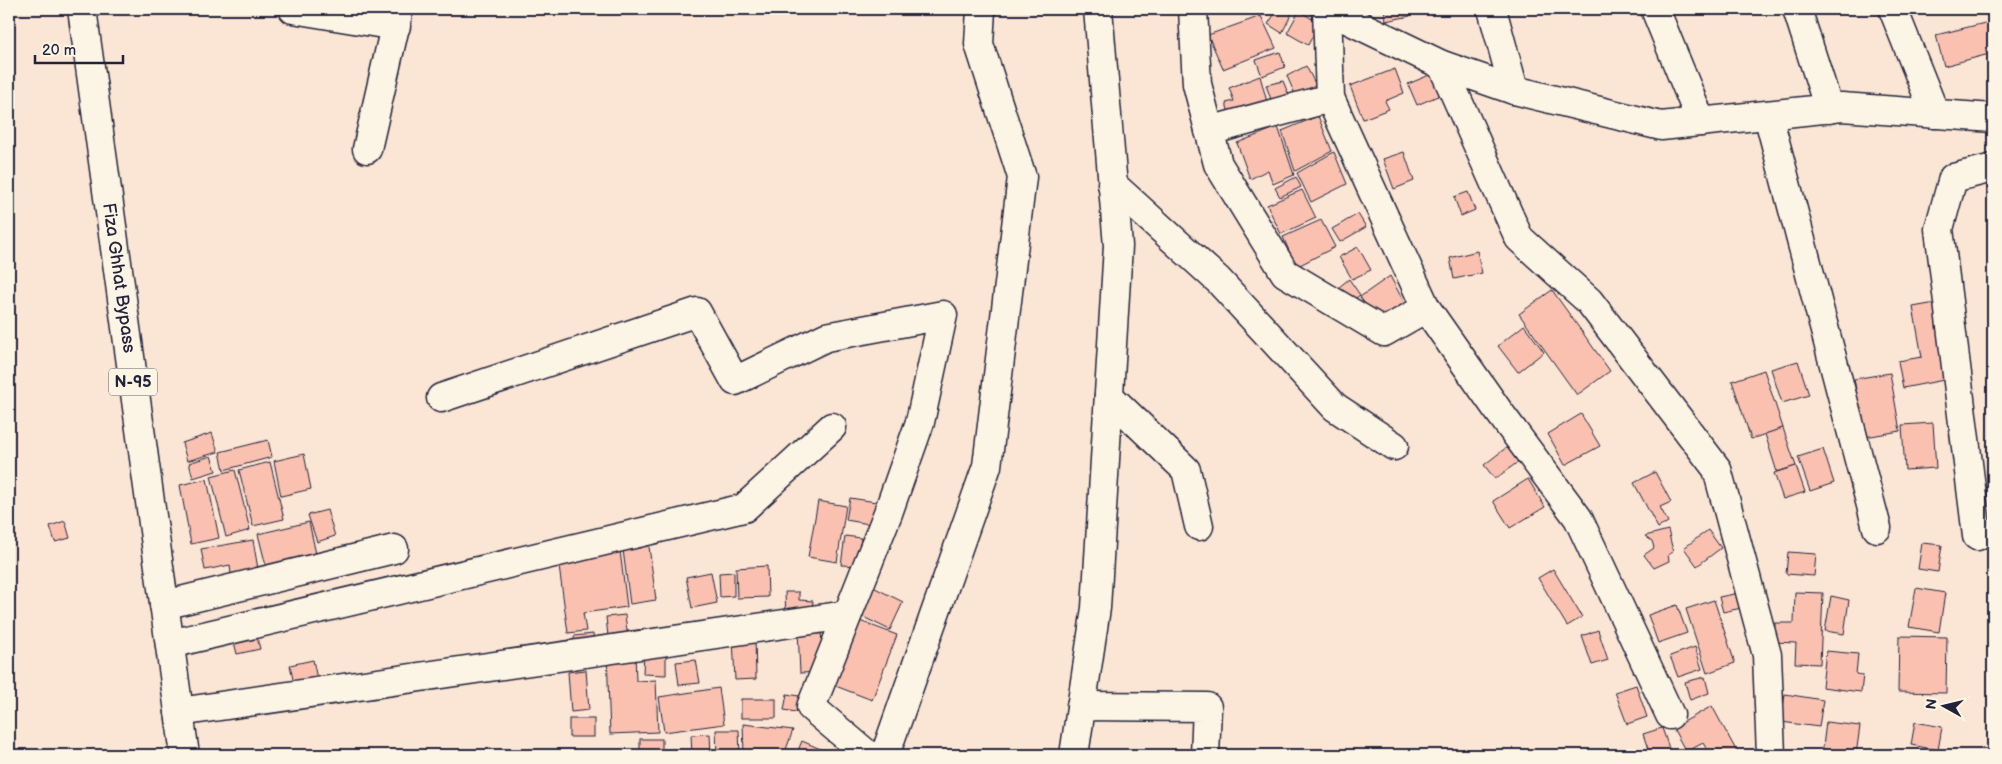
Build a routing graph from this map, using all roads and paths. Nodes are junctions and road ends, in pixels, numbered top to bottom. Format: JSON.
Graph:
{"nodes":[{"id":1,"x":82,"y":9,"type":"edge"},
{"id":2,"x":294,"y":9,"type":"edge"},
{"id":3,"x":981,"y":9,"type":"edge"},
{"id":4,"x":1098,"y":9,"type":"edge"},
{"id":5,"x":1193,"y":9,"type":"edge"},
{"id":6,"x":1327,"y":9,"type":"edge"},
{"id":7,"x":1492,"y":9,"type":"edge"},
{"id":8,"x":1655,"y":9,"type":"edge"},
{"id":9,"x":1797,"y":9,"type":"edge"},
{"id":10,"x":1893,"y":9,"type":"edge"},
{"id":11,"x":397,"y":18,"type":"edge"},
{"id":12,"x":1376,"y":21,"type":"edge"},
{"id":13,"x":1442,"y":65,"type":"junction"},
{"id":14,"x":1514,"y":90,"type":"junction"},
{"id":15,"x":1330,"y":98,"type":"junction"},
{"id":16,"x":1829,"y":109,"type":"junction"},
{"id":17,"x":1935,"y":114,"type":"junction"},
{"id":18,"x":1768,"y":115,"type":"junction"},
{"id":19,"x":1993,"y":118,"type":"edge"},
{"id":20,"x":1701,"y":122,"type":"junction"},
{"id":21,"x":1209,"y":131,"type":"junction"},
{"id":22,"x":366,"y":149,"type":"dead end"},
{"id":23,"x":1993,"y":168,"type":"edge"},
{"id":24,"x":1112,"y":184,"type":"junction"},
{"id":25,"x":1426,"y":308,"type":"junction"},
{"id":26,"x":1109,"y":396,"type":"junction"},
{"id":27,"x":441,"y":398,"type":"dead end"},
{"id":28,"x":832,"y":427,"type":"dead end"},
{"id":29,"x":1394,"y":446,"type":"dead end"},
{"id":30,"x":1199,"y":526,"type":"dead end"},
{"id":31,"x":1877,"y":528,"type":"dead end"},
{"id":32,"x":1977,"y":536,"type":"dead end"},
{"id":33,"x":394,"y":549,"type":"dead end"},
{"id":34,"x":164,"y":605,"type":"junction"},
{"id":35,"x":846,"y":614,"type":"junction"},
{"id":36,"x":170,"y":644,"type":"junction"},
{"id":37,"x":1081,"y":706,"type":"junction"},
{"id":38,"x":179,"y":712,"type":"junction"},
{"id":39,"x":1670,"y":715,"type":"dead end"},
{"id":40,"x":185,"y":755,"type":"edge"},
{"id":41,"x":868,"y":755,"type":"edge"},
{"id":42,"x":885,"y":755,"type":"edge"},
{"id":43,"x":1074,"y":755,"type":"edge"},
{"id":44,"x":1205,"y":755,"type":"edge"},
{"id":45,"x":1771,"y":755,"type":"edge"}],
"edges":[{"from":1,"to":34,"type":"main road","name":"Fiza Ghhat Bypass","number":"N-95"},
{"from":2,"to":11,"type":"main road"},
{"from":3,"to":42,"type":"main road"},
{"from":4,"to":24,"type":"main road"},
{"from":5,"to":21,"type":"main road"},
{"from":6,"to":12,"type":"main road"},
{"from":6,"to":15,"type":"main road"},
{"from":7,"to":14,"type":"main road"},
{"from":8,"to":20,"type":"main road"},
{"from":9,"to":16,"type":"main road"},
{"from":10,"to":17,"type":"main road"},
{"from":11,"to":22,"type":"main road"},
{"from":12,"to":13,"type":"main road"},
{"from":13,"to":14,"type":"main road"},
{"from":13,"to":45,"type":"main road"},
{"from":14,"to":20,"type":"main road"},
{"from":15,"to":21,"type":"main road"},
{"from":15,"to":25,"type":"main road"},
{"from":16,"to":17,"type":"main road"},
{"from":16,"to":18,"type":"main road"},
{"from":17,"to":19,"type":"main road"},
{"from":18,"to":20,"type":"main road"},
{"from":18,"to":31,"type":"main road"},
{"from":21,"to":25,"type":"main road"},
{"from":23,"to":32,"type":"main road"},
{"from":24,"to":26,"type":"main road"},
{"from":24,"to":29,"type":"main road"},
{"from":25,"to":39,"type":"main road"},
{"from":26,"to":30,"type":"main road"},
{"from":26,"to":37,"type":"main road"},
{"from":27,"to":35,"type":"main road"},
{"from":28,"to":36,"type":"main road"},
{"from":33,"to":34,"type":"main road"},
{"from":34,"to":36,"type":"main road","name":"Fiza Ghhat Bypass","number":"N-95"},
{"from":35,"to":38,"type":"main road"},
{"from":35,"to":41,"type":"main road"},
{"from":36,"to":38,"type":"main road","name":"Fiza Ghhat Bypass","number":"N-95"},
{"from":37,"to":43,"type":"main road"},
{"from":37,"to":44,"type":"main road"},
{"from":38,"to":40,"type":"main road","name":"Fiza Ghhat Bypass","number":"N-95"}]}
